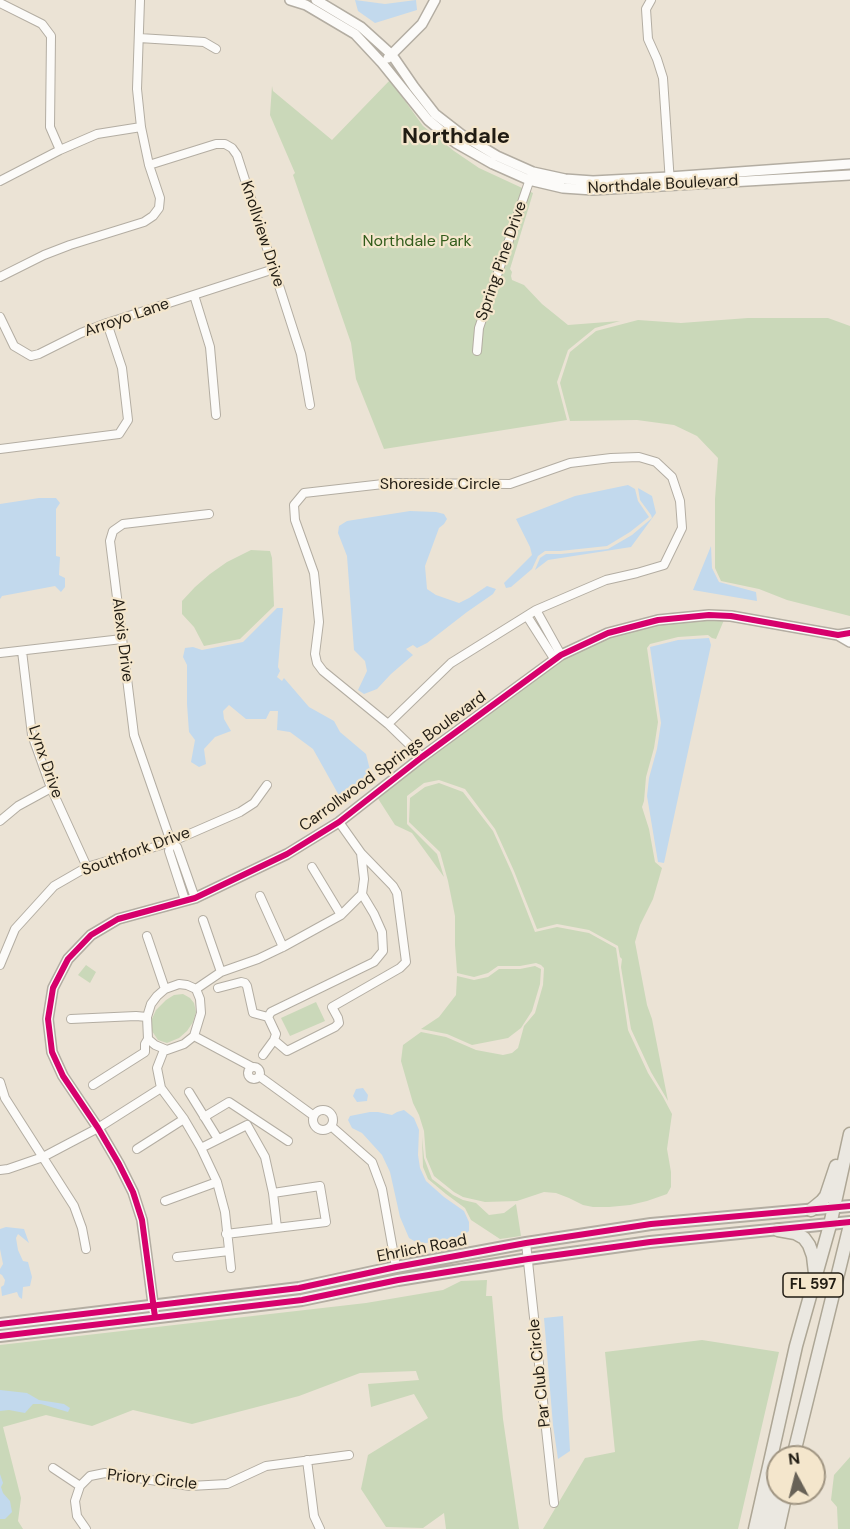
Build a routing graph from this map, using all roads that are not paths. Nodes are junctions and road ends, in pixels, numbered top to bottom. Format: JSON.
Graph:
{"nodes":[{"id":1,"x":140,"y":0,"type":"edge"},
{"id":2,"x":290,"y":0,"type":"edge"},
{"id":3,"x":316,"y":0,"type":"edge"},
{"id":4,"x":435,"y":0,"type":"edge"},
{"id":5,"x":651,"y":0,"type":"edge"},
{"id":6,"x":0,"y":3,"type":"edge"},
{"id":7,"x":307,"y":3,"type":"edge"},
{"id":8,"x":139,"y":38,"type":"junction"},
{"id":9,"x":216,"y":49,"type":"dead end"},
{"id":10,"x":392,"y":55,"type":"junction"},
{"id":11,"x":382,"y":63,"type":"junction"},
{"id":12,"x":141,"y":127,"type":"junction"},
{"id":13,"x":60,"y":150,"type":"junction"},
{"id":14,"x":850,"y":164,"type":"edge"},
{"id":15,"x":149,"y":165,"type":"junction"},
{"id":16,"x":782,"y":169,"type":"junction"},
{"id":17,"x":849,"y":175,"type":"edge"},
{"id":18,"x":531,"y":176,"type":"junction"},
{"id":19,"x":782,"y":179,"type":"junction"},
{"id":20,"x":0,"y":181,"type":"edge"},
{"id":21,"x":670,"y":182,"type":"junction"},
{"id":22,"x":274,"y":269,"type":"junction"},
{"id":23,"x":0,"y":277,"type":"edge"},
{"id":24,"x":194,"y":295,"type":"junction"},
{"id":25,"x":0,"y":317,"type":"edge"},
{"id":26,"x":107,"y":323,"type":"junction"},
{"id":27,"x":477,"y":351,"type":"dead end"},
{"id":28,"x":310,"y":405,"type":"dead end"},
{"id":29,"x":216,"y":415,"type":"dead end"},
{"id":30,"x":0,"y":449,"type":"edge"},
{"id":31,"x":209,"y":514,"type":"dead end"},
{"id":32,"x":536,"y":610,"type":"junction"},
{"id":33,"x":527,"y":616,"type":"junction"},
{"id":34,"x":850,"y":633,"type":"edge"},
{"id":35,"x":838,"y":635,"type":"junction"},
{"id":36,"x":122,"y":639,"type":"junction"},
{"id":37,"x":850,"y":642,"type":"edge"},
{"id":38,"x":22,"y":651,"type":"junction"},
{"id":39,"x":0,"y":653,"type":"edge"},
{"id":40,"x":558,"y":657,"type":"junction"},
{"id":41,"x":388,"y":724,"type":"junction"},
{"id":42,"x":422,"y":758,"type":"junction"},
{"id":43,"x":267,"y":785,"type":"dead end"},
{"id":44,"x":51,"y":788,"type":"junction"},
{"id":45,"x":0,"y":821,"type":"edge"},
{"id":46,"x":339,"y":822,"type":"junction"},
{"id":47,"x":171,"y":842,"type":"junction"},
{"id":48,"x":360,"y":852,"type":"junction"},
{"id":49,"x":87,"y":867,"type":"junction"},
{"id":50,"x":312,"y":867,"type":"dead end"},
{"id":51,"x":362,"y":894,"type":"junction"},
{"id":52,"x":260,"y":896,"type":"dead end"},
{"id":53,"x":190,"y":899,"type":"junction"},
{"id":54,"x":341,"y":915,"type":"junction"},
{"id":55,"x":203,"y":920,"type":"dead end"},
{"id":56,"x":147,"y":936,"type":"dead end"},
{"id":57,"x":283,"y":947,"type":"junction"},
{"id":58,"x":0,"y":965,"type":"edge"},
{"id":59,"x":220,"y":972,"type":"junction"},
{"id":60,"x":218,"y":988,"type":"dead end"},
{"id":61,"x":165,"y":989,"type":"junction"},
{"id":62,"x":196,"y":989,"type":"junction"},
{"id":63,"x":269,"y":1015,"type":"junction"},
{"id":64,"x":147,"y":1017,"type":"junction"},
{"id":65,"x":71,"y":1019,"type":"dead end"},
{"id":66,"x":194,"y":1036,"type":"junction"},
{"id":67,"x":148,"y":1039,"type":"junction"},
{"id":68,"x":274,"y":1040,"type":"junction"},
{"id":69,"x":164,"y":1050,"type":"junction"},
{"id":70,"x":263,"y":1055,"type":"dead end"},
{"id":71,"x":0,"y":1082,"type":"edge"},
{"id":72,"x":93,"y":1085,"type":"dead end"},
{"id":73,"x":161,"y":1088,"type":"junction"},
{"id":74,"x":189,"y":1092,"type":"dead end"},
{"id":75,"x":314,"y":1116,"type":"junction"},
{"id":76,"x":204,"y":1117,"type":"junction"},
{"id":77,"x":184,"y":1119,"type":"junction"},
{"id":78,"x":254,"y":1119,"type":"junction"},
{"id":79,"x":247,"y":1125,"type":"junction"},
{"id":80,"x":331,"y":1126,"type":"junction"},
{"id":81,"x":98,"y":1128,"type":"junction"},
{"id":82,"x":850,"y":1129,"type":"edge"},
{"id":83,"x":850,"y":1134,"type":"edge"},
{"id":84,"x":218,"y":1139,"type":"junction"},
{"id":85,"x":288,"y":1141,"type":"dead end"},
{"id":86,"x":201,"y":1148,"type":"junction"},
{"id":87,"x":137,"y":1149,"type":"dead end"},
{"id":88,"x":43,"y":1157,"type":"junction"},
{"id":89,"x":0,"y":1170,"type":"edge"},
{"id":90,"x":217,"y":1182,"type":"junction"},
{"id":91,"x":273,"y":1193,"type":"junction"},
{"id":92,"x":165,"y":1200,"type":"dead end"},
{"id":93,"x":850,"y":1206,"type":"edge"},
{"id":94,"x":834,"y":1208,"type":"junction"},
{"id":95,"x":811,"y":1210,"type":"junction"},
{"id":96,"x":850,"y":1224,"type":"edge"},
{"id":97,"x":830,"y":1225,"type":"junction"},
{"id":98,"x":277,"y":1228,"type":"junction"},
{"id":99,"x":778,"y":1230,"type":"junction"},
{"id":100,"x":226,"y":1234,"type":"junction"},
{"id":101,"x":526,"y":1243,"type":"junction"},
{"id":102,"x":86,"y":1249,"type":"dead end"},
{"id":103,"x":229,"y":1251,"type":"junction"},
{"id":104,"x":177,"y":1257,"type":"dead end"},
{"id":105,"x":528,"y":1259,"type":"junction"},
{"id":106,"x":396,"y":1267,"type":"junction"},
{"id":107,"x":231,"y":1268,"type":"dead end"},
{"id":108,"x":816,"y":1278,"type":"junction"},
{"id":109,"x":154,"y":1312,"type":"junction"},
{"id":110,"x":0,"y":1323,"type":"edge"},
{"id":111,"x":0,"y":1336,"type":"edge"},
{"id":112,"x":775,"y":1439,"type":"junction"},
{"id":113,"x":779,"y":1445,"type":"edge"},
{"id":114,"x":796,"y":1445,"type":"edge"},
{"id":115,"x":349,"y":1455,"type":"dead end"},
{"id":116,"x":306,"y":1460,"type":"junction"},
{"id":117,"x":53,"y":1468,"type":"dead end"},
{"id":118,"x":80,"y":1486,"type":"junction"},
{"id":119,"x":554,"y":1503,"type":"dead end"},
{"id":120,"x":772,"y":1505,"type":"edge"},
{"id":121,"x":783,"y":1505,"type":"edge"},
{"id":122,"x":86,"y":1529,"type":"edge"},
{"id":123,"x":320,"y":1529,"type":"edge"},
{"id":124,"x":755,"y":1529,"type":"edge"},
{"id":125,"x":766,"y":1529,"type":"edge"},
{"id":126,"x":778,"y":1529,"type":"edge"}],
"edges":[{"from":1,"to":8,"type":"street"},
{"from":2,"to":7,"type":"street","name":"Northdale Boulevard"},
{"from":3,"to":10,"type":"street","name":"Northdale Boulevard"},
{"from":4,"to":10,"type":"street"},
{"from":5,"to":21,"type":"street"},
{"from":6,"to":13,"type":"street"},
{"from":7,"to":11,"type":"street","name":"Northdale Boulevard"},
{"from":8,"to":9,"type":"street"},
{"from":8,"to":12,"type":"street"},
{"from":10,"to":11,"type":"street"},
{"from":10,"to":18,"type":"street","name":"Northdale Boulevard"},
{"from":11,"to":18,"type":"street","name":"Northdale Boulevard"},
{"from":12,"to":13,"type":"street"},
{"from":12,"to":15,"type":"street"},
{"from":13,"to":20,"type":"street"},
{"from":14,"to":16,"type":"street","name":"Northdale Boulevard"},
{"from":15,"to":22,"type":"street","name":"Knollview Drive"},
{"from":15,"to":23,"type":"street"},
{"from":16,"to":19,"type":"street"},
{"from":16,"to":21,"type":"street","name":"Northdale Boulevard"},
{"from":17,"to":19,"type":"street","name":"Northdale Boulevard"},
{"from":18,"to":21,"type":"street","name":"Northdale Boulevard"},
{"from":18,"to":27,"type":"street","name":"Spring Pine Drive"},
{"from":19,"to":21,"type":"street","name":"Northdale Boulevard"},
{"from":22,"to":24,"type":"street","name":"Arroyo Lane"},
{"from":22,"to":28,"type":"street","name":"Knollview Drive"},
{"from":24,"to":26,"type":"street","name":"Arroyo Lane"},
{"from":24,"to":29,"type":"street"},
{"from":25,"to":26,"type":"street","name":"Arroyo Lane"},
{"from":26,"to":30,"type":"street"},
{"from":31,"to":36,"type":"street","name":"Alexis Drive"},
{"from":32,"to":33,"type":"street","name":"Shoreside Circle"},
{"from":32,"to":40,"type":"street"},
{"from":32,"to":41,"type":"street","name":"Shoreside Circle"},
{"from":33,"to":40,"type":"street"},
{"from":33,"to":41,"type":"street","name":"Shoreside Circle"},
{"from":34,"to":35,"type":"street","name":"Carrollwood Springs Boulevard"},
{"from":35,"to":37,"type":"street","name":"Carrollwood Springs Boulevard"},
{"from":35,"to":40,"type":"street","name":"Carrollwood Springs Boulevard"},
{"from":36,"to":38,"type":"street"},
{"from":36,"to":47,"type":"street","name":"Alexis Drive"},
{"from":38,"to":39,"type":"street"},
{"from":38,"to":44,"type":"street","name":"Lynx Drive"},
{"from":40,"to":42,"type":"street","name":"Carrollwood Springs Boulevard"},
{"from":41,"to":42,"type":"street","name":"Shoreside Circle"},
{"from":42,"to":46,"type":"street","name":"Carrollwood Springs Boulevard"},
{"from":43,"to":47,"type":"street","name":"Southfork Drive"},
{"from":44,"to":45,"type":"street"},
{"from":44,"to":49,"type":"street","name":"Lynx Drive"},
{"from":46,"to":48,"type":"street"},
{"from":46,"to":53,"type":"street","name":"Carrollwood Springs Boulevard"},
{"from":47,"to":49,"type":"street","name":"Southfork Drive"},
{"from":47,"to":53,"type":"street","name":"Alexis Drive"},
{"from":48,"to":51,"type":"street"},
{"from":48,"to":68,"type":"street"},
{"from":49,"to":58,"type":"street","name":"Southfork Drive"},
{"from":50,"to":54,"type":"street"},
{"from":51,"to":54,"type":"street"},
{"from":51,"to":63,"type":"street"},
{"from":52,"to":57,"type":"street"},
{"from":53,"to":81,"type":"street","name":"Carrollwood Springs Boulevard"},
{"from":54,"to":57,"type":"street"},
{"from":55,"to":59,"type":"street"},
{"from":56,"to":61,"type":"street"},
{"from":57,"to":59,"type":"street"},
{"from":59,"to":62,"type":"street"},
{"from":60,"to":63,"type":"street"},
{"from":61,"to":62,"type":"street"},
{"from":61,"to":64,"type":"street"},
{"from":62,"to":66,"type":"street"},
{"from":63,"to":68,"type":"street"},
{"from":64,"to":65,"type":"street"},
{"from":64,"to":67,"type":"street"},
{"from":66,"to":69,"type":"street"},
{"from":66,"to":75,"type":"street"},
{"from":67,"to":69,"type":"street"},
{"from":67,"to":72,"type":"street"},
{"from":68,"to":70,"type":"street"},
{"from":69,"to":73,"type":"street"},
{"from":71,"to":88,"type":"street"},
{"from":73,"to":77,"type":"street"},
{"from":73,"to":81,"type":"street"},
{"from":74,"to":76,"type":"street"},
{"from":75,"to":80,"type":"street"},
{"from":75,"to":80,"type":"street"},
{"from":76,"to":78,"type":"street"},
{"from":76,"to":84,"type":"street"},
{"from":77,"to":86,"type":"street"},
{"from":77,"to":87,"type":"street"},
{"from":78,"to":79,"type":"street"},
{"from":78,"to":85,"type":"street"},
{"from":79,"to":84,"type":"street"},
{"from":79,"to":91,"type":"street"},
{"from":80,"to":106,"type":"street"},
{"from":81,"to":88,"type":"street"},
{"from":81,"to":109,"type":"street","name":"Carrollwood Springs Boulevard"},
{"from":82,"to":95,"type":"main road"},
{"from":83,"to":94,"type":"main road","number":"FL 597"},
{"from":84,"to":86,"type":"street"},
{"from":86,"to":90,"type":"street"},
{"from":88,"to":89,"type":"street"},
{"from":88,"to":102,"type":"street"},
{"from":90,"to":92,"type":"street"},
{"from":90,"to":100,"type":"street"},
{"from":91,"to":98,"type":"street"},
{"from":91,"to":98,"type":"street"},
{"from":93,"to":94,"type":"main road","name":"Ehrlich Road"},
{"from":94,"to":95,"type":"main road","name":"Ehrlich Road"},
{"from":94,"to":97,"type":"main road","number":"FL 597"},
{"from":95,"to":101,"type":"main road","name":"Ehrlich Road"},
{"from":96,"to":97,"type":"main road","name":"Ehrlich Road"},
{"from":96,"to":114,"type":"main road","number":"FL 597"},
{"from":97,"to":99,"type":"main road","name":"Ehrlich Road"},
{"from":97,"to":108,"type":"main road","number":"FL 597"},
{"from":98,"to":100,"type":"street"},
{"from":99,"to":105,"type":"main road","name":"Ehrlich Road"},
{"from":99,"to":108,"type":"main road"},
{"from":100,"to":103,"type":"street"},
{"from":101,"to":105,"type":"street","name":"Par Club Circle"},
{"from":101,"to":106,"type":"main road","name":"Ehrlich Road"},
{"from":103,"to":104,"type":"street"},
{"from":103,"to":107,"type":"street"},
{"from":105,"to":109,"type":"main road","name":"Ehrlich Road"},
{"from":105,"to":119,"type":"street","name":"Par Club Circle"},
{"from":106,"to":109,"type":"main road","name":"Ehrlich Road"},
{"from":108,"to":112,"type":"main road","number":"FL 597"},
{"from":109,"to":110,"type":"main road","name":"Ehrlich Road"},
{"from":109,"to":111,"type":"main road","name":"Ehrlich Road"},
{"from":112,"to":113,"type":"main road"},
{"from":112,"to":124,"type":"main road","number":"FL 597"},
{"from":115,"to":116,"type":"street","name":"Priory Circle"},
{"from":116,"to":118,"type":"street","name":"Priory Circle"},
{"from":116,"to":123,"type":"street"},
{"from":117,"to":118,"type":"street"},
{"from":118,"to":122,"type":"street"},
{"from":120,"to":125,"type":"main road"},
{"from":121,"to":126,"type":"main road"}]}
